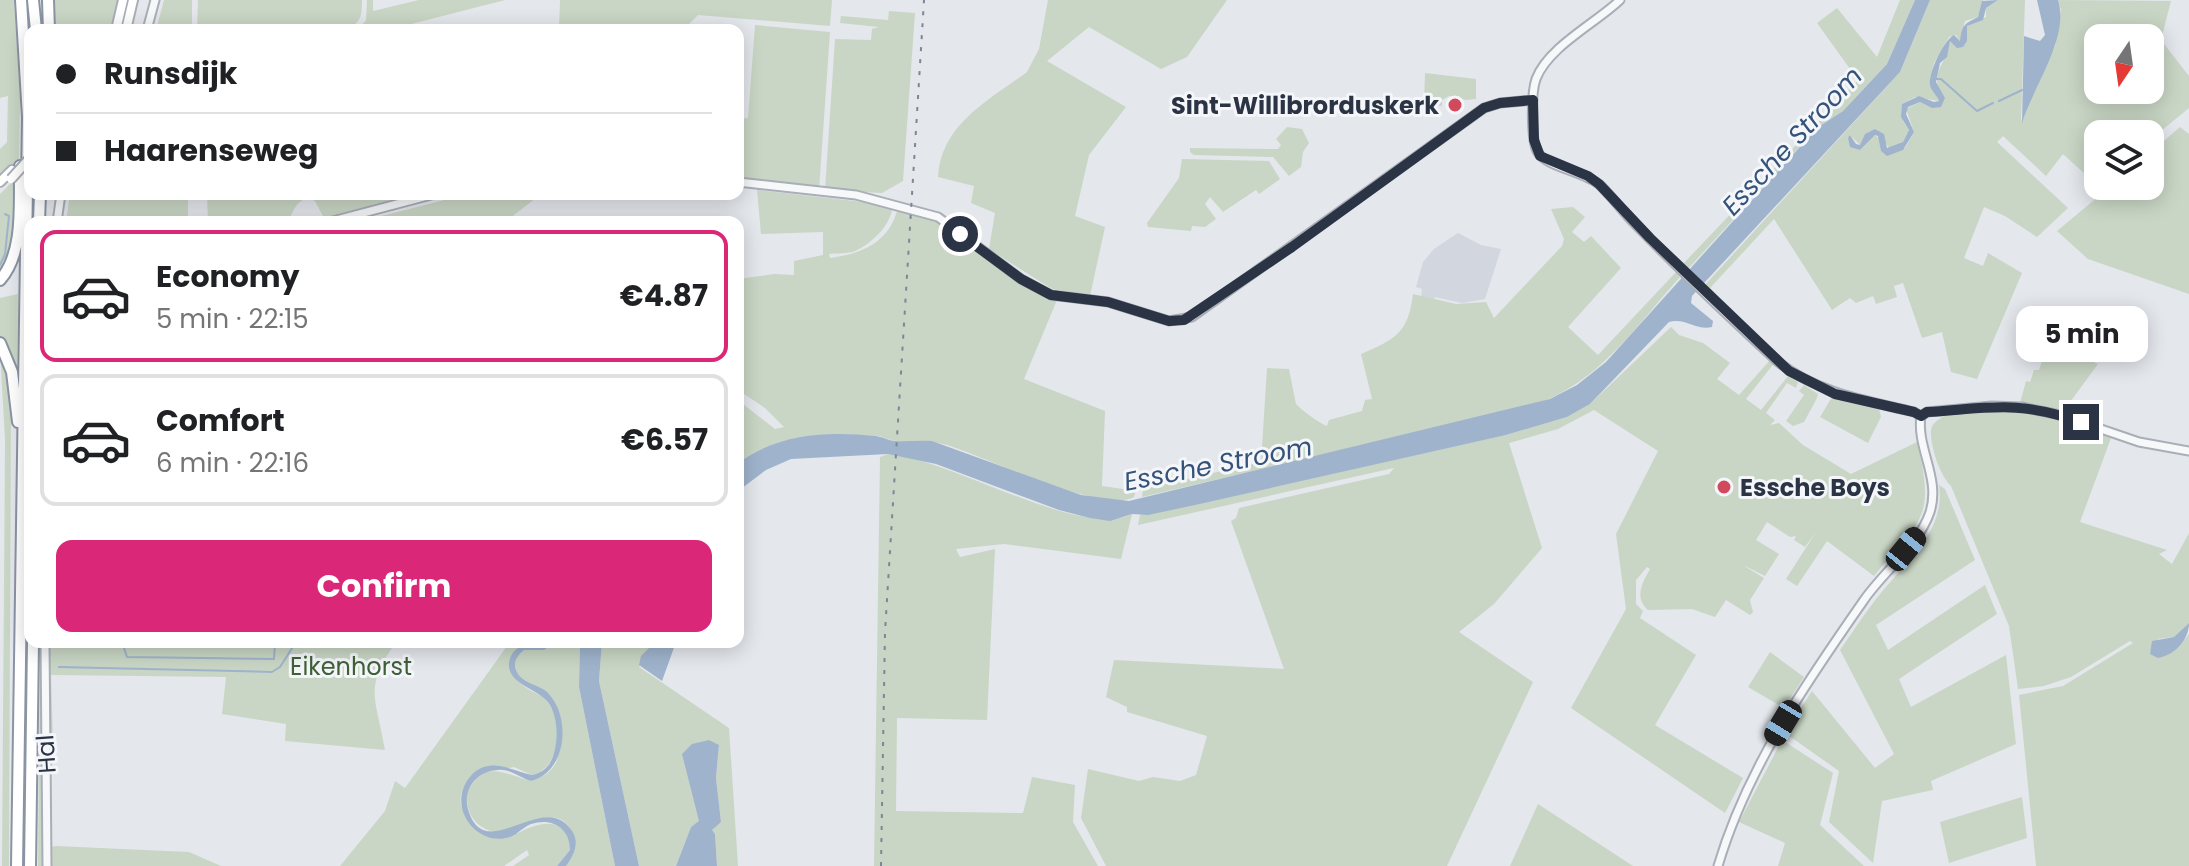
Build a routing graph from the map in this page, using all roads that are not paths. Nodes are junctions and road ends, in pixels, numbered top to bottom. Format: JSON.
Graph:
{"nodes":[{"id":1,"x":21,"y":0,"type":"edge"},
{"id":2,"x":33,"y":0,"type":"edge"},
{"id":3,"x":48,"y":0,"type":"edge"},
{"id":4,"x":123,"y":0,"type":"edge"},
{"id":5,"x":133,"y":0,"type":"edge"},
{"id":6,"x":155,"y":0,"type":"edge"},
{"id":7,"x":1620,"y":0,"type":"edge"},
{"id":8,"x":35,"y":24,"type":"edge"},
{"id":9,"x":49,"y":24,"type":"edge"},
{"id":10,"x":117,"y":24,"type":"edge"},
{"id":11,"x":127,"y":24,"type":"edge"},
{"id":12,"x":149,"y":24,"type":"edge"},
{"id":13,"x":24,"y":50,"type":"edge"},
{"id":14,"x":1533,"y":100,"type":"junction"},
{"id":15,"x":24,"y":138,"type":"edge"},
{"id":16,"x":24,"y":158,"type":"edge"},
{"id":17,"x":24,"y":163,"type":"edge"},
{"id":18,"x":11,"y":174,"type":"junction"},
{"id":19,"x":0,"y":182,"type":"edge"},
{"id":20,"x":744,"y":183,"type":"edge"},
{"id":21,"x":0,"y":190,"type":"edge"},
{"id":22,"x":412,"y":200,"type":"edge"},
{"id":23,"x":352,"y":216,"type":"edge"},
{"id":24,"x":0,"y":280,"type":"edge"},
{"id":25,"x":0,"y":343,"type":"edge"},
{"id":26,"x":24,"y":400,"type":"edge"},
{"id":27,"x":1921,"y":416,"type":"junction"},
{"id":28,"x":2189,"y":451,"type":"edge"},
{"id":29,"x":23,"y":471,"type":"junction"},
{"id":30,"x":33,"y":648,"type":"edge"},
{"id":31,"x":45,"y":648,"type":"edge"},
{"id":32,"x":17,"y":866,"type":"edge"},
{"id":33,"x":30,"y":866,"type":"edge"},
{"id":34,"x":47,"y":866,"type":"edge"},
{"id":35,"x":1718,"y":866,"type":"edge"}],
"edges":[{"from":1,"to":13,"type":"highway"},
{"from":2,"to":8,"type":"highway"},
{"from":3,"to":9,"type":"highway"},
{"from":4,"to":10,"type":"main road"},
{"from":5,"to":11,"type":"main road"},
{"from":6,"to":12,"type":"street"},
{"from":7,"to":14,"type":"street"},
{"from":14,"to":20,"type":"street"},
{"from":14,"to":27,"type":"street"},
{"from":15,"to":24,"type":"highway"},
{"from":16,"to":18,"type":"main road","bridge":true},
{"from":17,"to":18,"type":"main road","bridge":true},
{"from":18,"to":19,"type":"main road"},
{"from":18,"to":21,"type":"main road"},
{"from":22,"to":23,"type":"street"},
{"from":25,"to":29,"type":"highway"},
{"from":26,"to":29,"type":"highway"},
{"from":27,"to":28,"type":"street"},
{"from":27,"to":35,"type":"street"},
{"from":29,"to":32,"type":"highway"},
{"from":30,"to":33,"type":"highway"},
{"from":31,"to":34,"type":"street","name":"Hal"}]}
